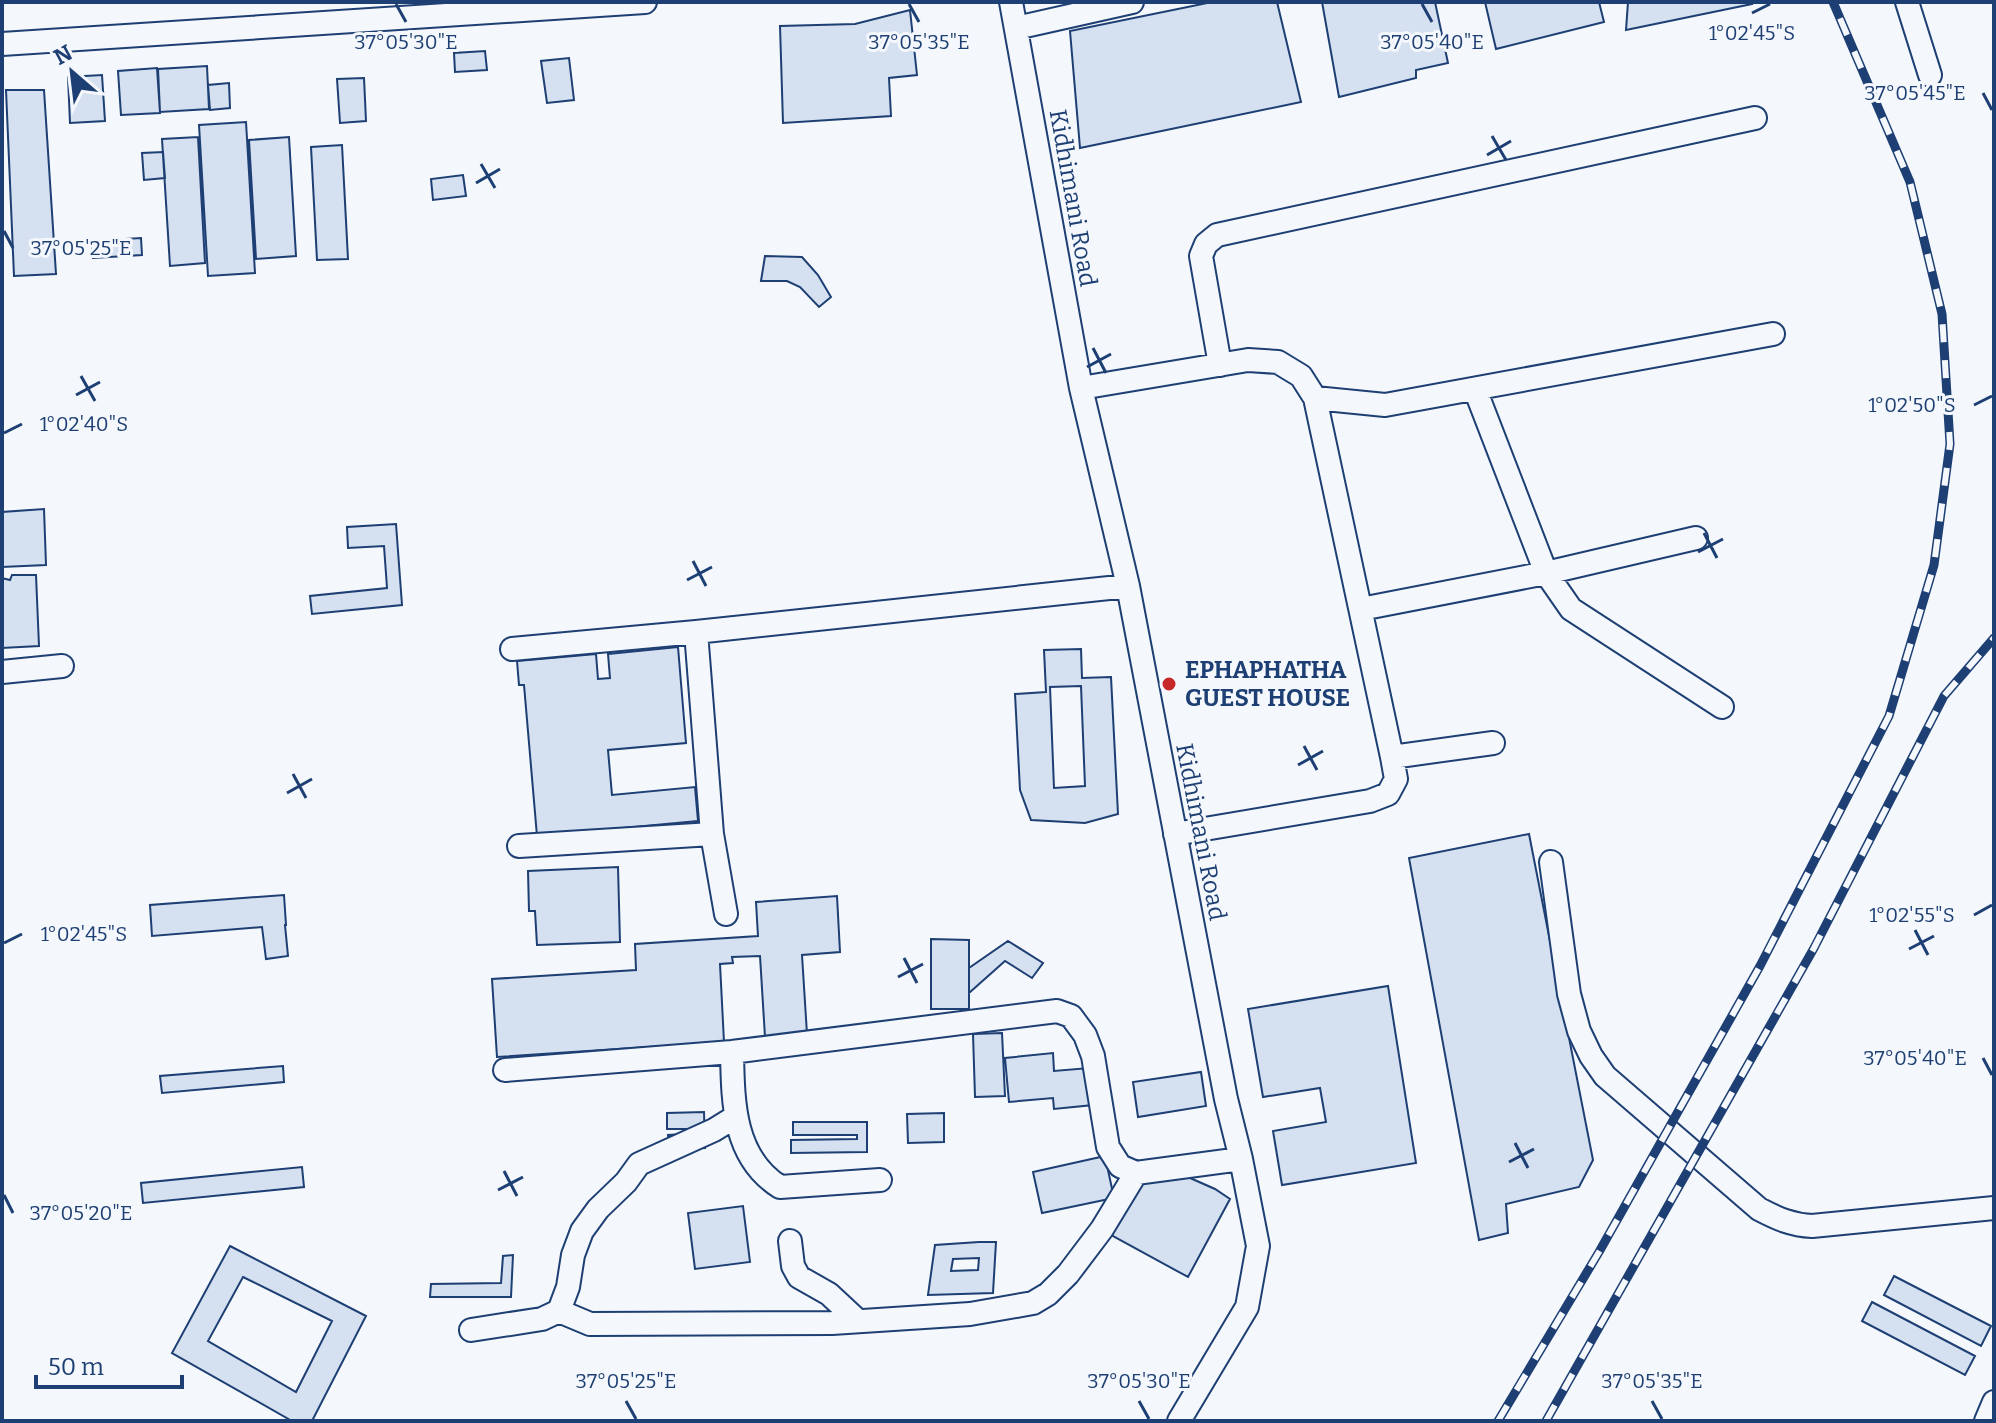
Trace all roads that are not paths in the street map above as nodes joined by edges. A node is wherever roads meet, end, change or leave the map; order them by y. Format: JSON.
{"nodes":[{"id":1,"x":645,"y":2,"type":"edge"},
{"id":2,"x":1011,"y":2,"type":"edge"},
{"id":3,"x":1132,"y":2,"type":"edge"},
{"id":4,"x":1907,"y":2,"type":"edge"},
{"id":5,"x":1016,"y":28,"type":"junction"},
{"id":6,"x":2,"y":44,"type":"edge"},
{"id":7,"x":1930,"y":75,"type":"dead end"},
{"id":8,"x":1755,"y":118,"type":"dead end"},
{"id":9,"x":1773,"y":334,"type":"dead end"},
{"id":10,"x":1220,"y":365,"type":"junction"},
{"id":11,"x":1081,"y":388,"type":"junction"},
{"id":12,"x":1475,"y":389,"type":"junction"},
{"id":13,"x":1315,"y":398,"type":"junction"},
{"id":14,"x":1696,"y":538,"type":"dead end"},
{"id":15,"x":1546,"y":573,"type":"junction"},
{"id":16,"x":1128,"y":586,"type":"junction"},
{"id":17,"x":1361,"y":609,"type":"junction"},
{"id":18,"x":696,"y":632,"type":"junction"},
{"id":19,"x":512,"y":649,"type":"dead end"},
{"id":20,"x":62,"y":666,"type":"dead end"},
{"id":21,"x":2,"y":672,"type":"edge"},
{"id":22,"x":1722,"y":707,"type":"dead end"},
{"id":23,"x":1493,"y":743,"type":"dead end"},
{"id":24,"x":1392,"y":757,"type":"junction"},
{"id":25,"x":712,"y":834,"type":"junction"},
{"id":26,"x":1175,"y":834,"type":"junction"},
{"id":27,"x":519,"y":846,"type":"dead end"},
{"id":28,"x":1551,"y":862,"type":"dead end"},
{"id":29,"x":726,"y":914,"type":"dead end"},
{"id":30,"x":732,"y":1052,"type":"junction"},
{"id":31,"x":505,"y":1070,"type":"dead end"},
{"id":32,"x":735,"y":1117,"type":"junction"},
{"id":33,"x":1241,"y":1159,"type":"junction"},
{"id":34,"x":1136,"y":1173,"type":"junction"},
{"id":35,"x":880,"y":1180,"type":"dead end"},
{"id":36,"x":1994,"y":1208,"type":"edge"},
{"id":37,"x":790,"y":1241,"type":"dead end"},
{"id":38,"x":559,"y":1311,"type":"junction"},
{"id":39,"x":858,"y":1321,"type":"junction"},
{"id":40,"x":471,"y":1330,"type":"dead end"},
{"id":41,"x":1994,"y":1402,"type":"edge"},
{"id":42,"x":1179,"y":1421,"type":"edge"},
{"id":43,"x":1986,"y":1421,"type":"edge"}],
"edges":[{"from":1,"to":6,"type":"street"},
{"from":2,"to":5,"type":"street","name":"Kidhimani Road"},
{"from":3,"to":5,"type":"street"},
{"from":4,"to":7,"type":"street"},
{"from":5,"to":11,"type":"street","name":"Kidhimani Road"},
{"from":8,"to":10,"type":"street"},
{"from":9,"to":12,"type":"street"},
{"from":10,"to":11,"type":"street"},
{"from":10,"to":13,"type":"street"},
{"from":11,"to":16,"type":"street","name":"Kidhimani Road"},
{"from":12,"to":13,"type":"street"},
{"from":12,"to":15,"type":"street"},
{"from":13,"to":17,"type":"street"},
{"from":14,"to":15,"type":"street"},
{"from":15,"to":17,"type":"street"},
{"from":15,"to":22,"type":"street"},
{"from":16,"to":18,"type":"street"},
{"from":16,"to":26,"type":"street","name":"Kidhimani Road"},
{"from":17,"to":24,"type":"street"},
{"from":18,"to":19,"type":"street"},
{"from":18,"to":25,"type":"street"},
{"from":20,"to":21,"type":"street"},
{"from":23,"to":24,"type":"street"},
{"from":24,"to":26,"type":"street"},
{"from":25,"to":27,"type":"street"},
{"from":25,"to":29,"type":"street"},
{"from":26,"to":33,"type":"street","name":"Kidhimani Road"},
{"from":28,"to":36,"type":"street"},
{"from":30,"to":31,"type":"street"},
{"from":30,"to":32,"type":"street"},
{"from":30,"to":34,"type":"street"},
{"from":32,"to":35,"type":"street"},
{"from":32,"to":38,"type":"street"},
{"from":33,"to":34,"type":"street"},
{"from":33,"to":42,"type":"street","name":"Kidhimani Road"},
{"from":34,"to":39,"type":"street"},
{"from":37,"to":39,"type":"street"},
{"from":38,"to":39,"type":"street"},
{"from":38,"to":40,"type":"street"},
{"from":41,"to":43,"type":"street"}]}
